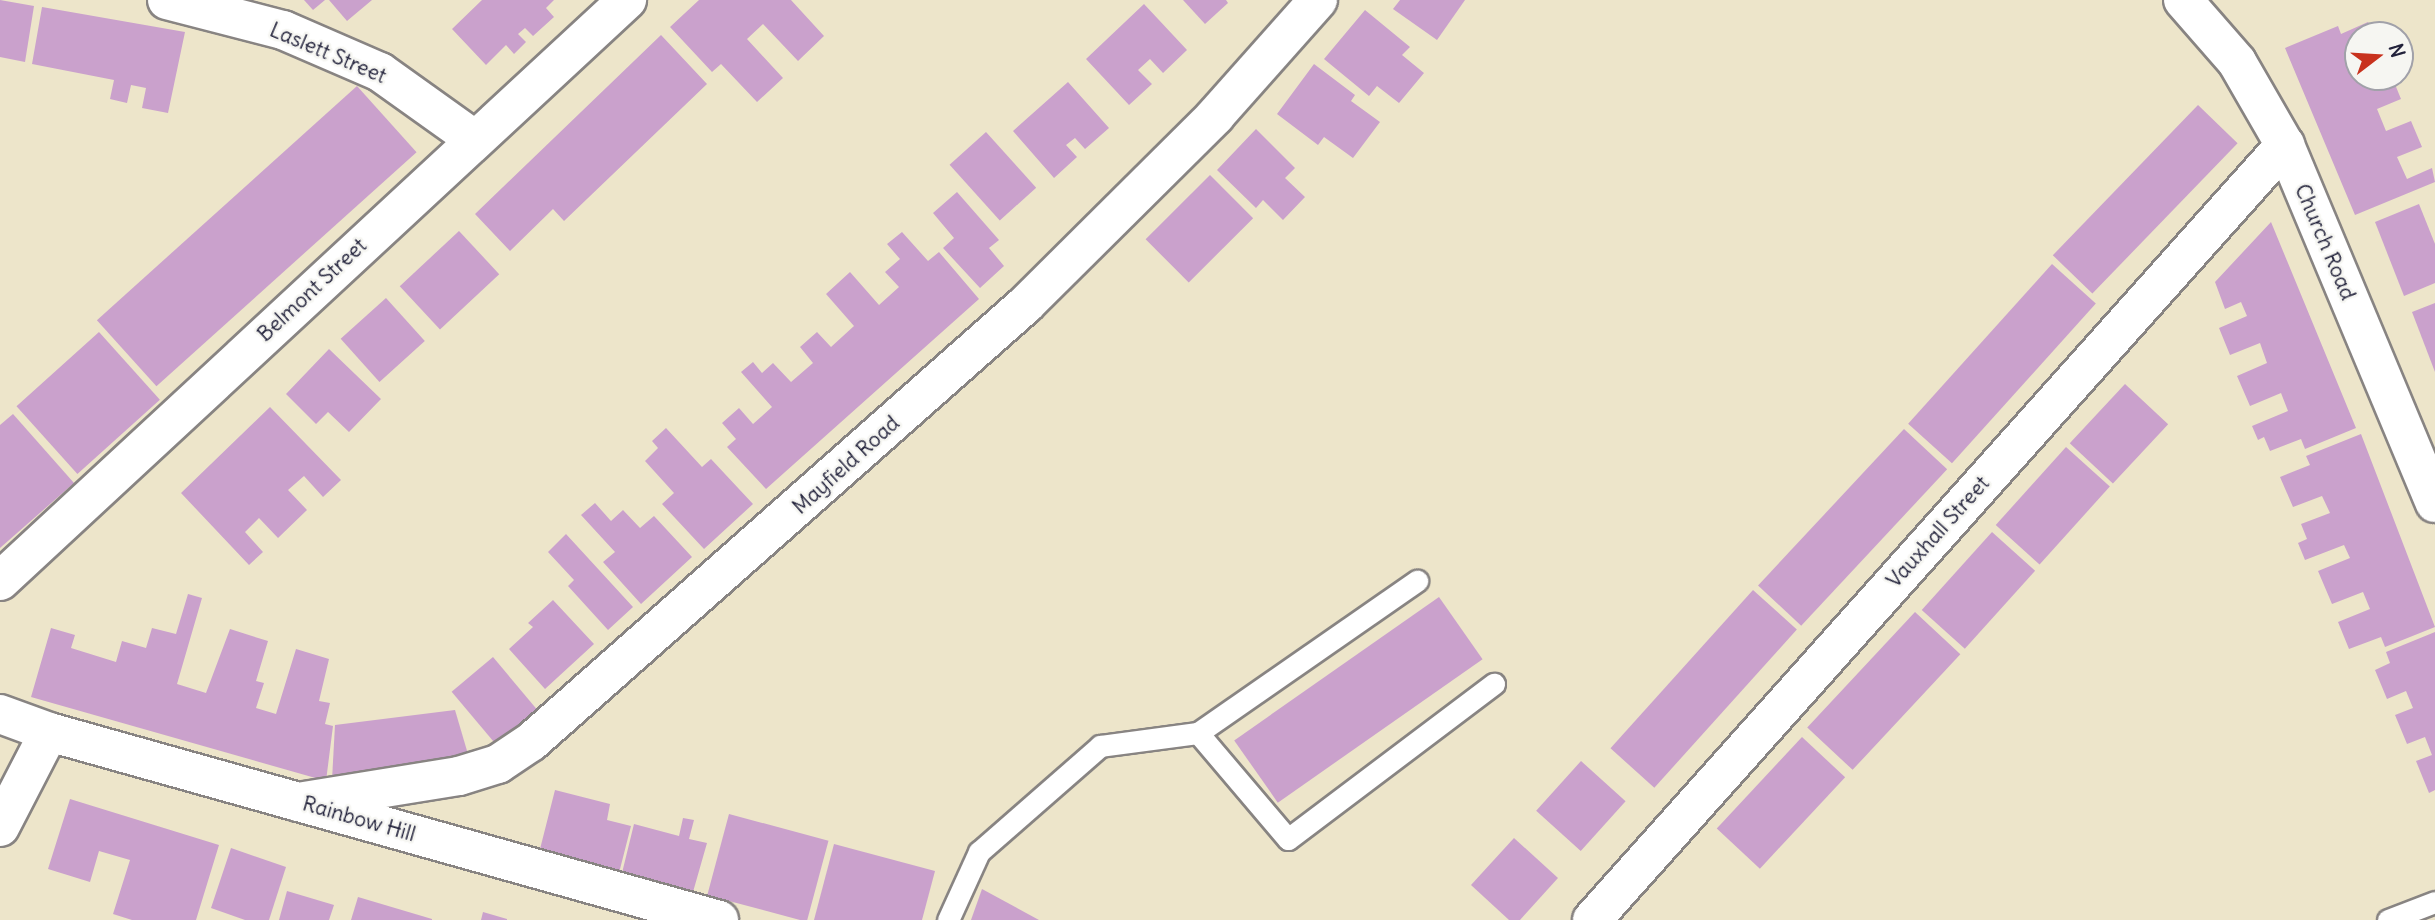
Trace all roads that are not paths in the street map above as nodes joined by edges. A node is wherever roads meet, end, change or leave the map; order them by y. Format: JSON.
{"nodes":[{"id":1,"x":167,"y":0,"type":"edge"},
{"id":2,"x":627,"y":0,"type":"edge"},
{"id":3,"x":1318,"y":0,"type":"edge"},
{"id":4,"x":2183,"y":0,"type":"edge"},
{"id":5,"x":474,"y":139,"type":"junction"},
{"id":6,"x":2285,"y":145,"type":"junction"},
{"id":7,"x":2435,"y":503,"type":"edge"},
{"id":8,"x":0,"y":581,"type":"edge"},
{"id":9,"x":1417,"y":581,"type":"dead end"},
{"id":10,"x":1494,"y":684,"type":"dead end"},
{"id":11,"x":0,"y":713,"type":"edge"},
{"id":12,"x":49,"y":732,"type":"junction"},
{"id":13,"x":1198,"y":733,"type":"junction"},
{"id":14,"x":299,"y":802,"type":"junction"},
{"id":15,"x":0,"y":827,"type":"edge"},
{"id":16,"x":2435,"y":902,"type":"edge"},
{"id":17,"x":719,"y":920,"type":"edge"},
{"id":18,"x":948,"y":920,"type":"edge"},
{"id":19,"x":1592,"y":920,"type":"edge"},
{"id":20,"x":2388,"y":920,"type":"edge"}],
"edges":[{"from":1,"to":5,"type":"street","name":"Laslett Street"},
{"from":2,"to":5,"type":"street","name":"Belmont Street"},
{"from":3,"to":14,"type":"street","name":"Mayfield Road"},
{"from":4,"to":6,"type":"street","name":"Church Road"},
{"from":5,"to":8,"type":"street","name":"Belmont Street"},
{"from":6,"to":7,"type":"street","name":"Church Road"},
{"from":6,"to":19,"type":"street","name":"Vauxhall Street"},
{"from":9,"to":13,"type":"lane"},
{"from":10,"to":13,"type":"lane"},
{"from":11,"to":12,"type":"street","name":"Rainbow Hill"},
{"from":12,"to":14,"type":"street","name":"Rainbow Hill"},
{"from":12,"to":15,"type":"street"},
{"from":13,"to":18,"type":"lane"},
{"from":14,"to":17,"type":"street","name":"Rainbow Hill"},
{"from":16,"to":20,"type":"lane"}]}
